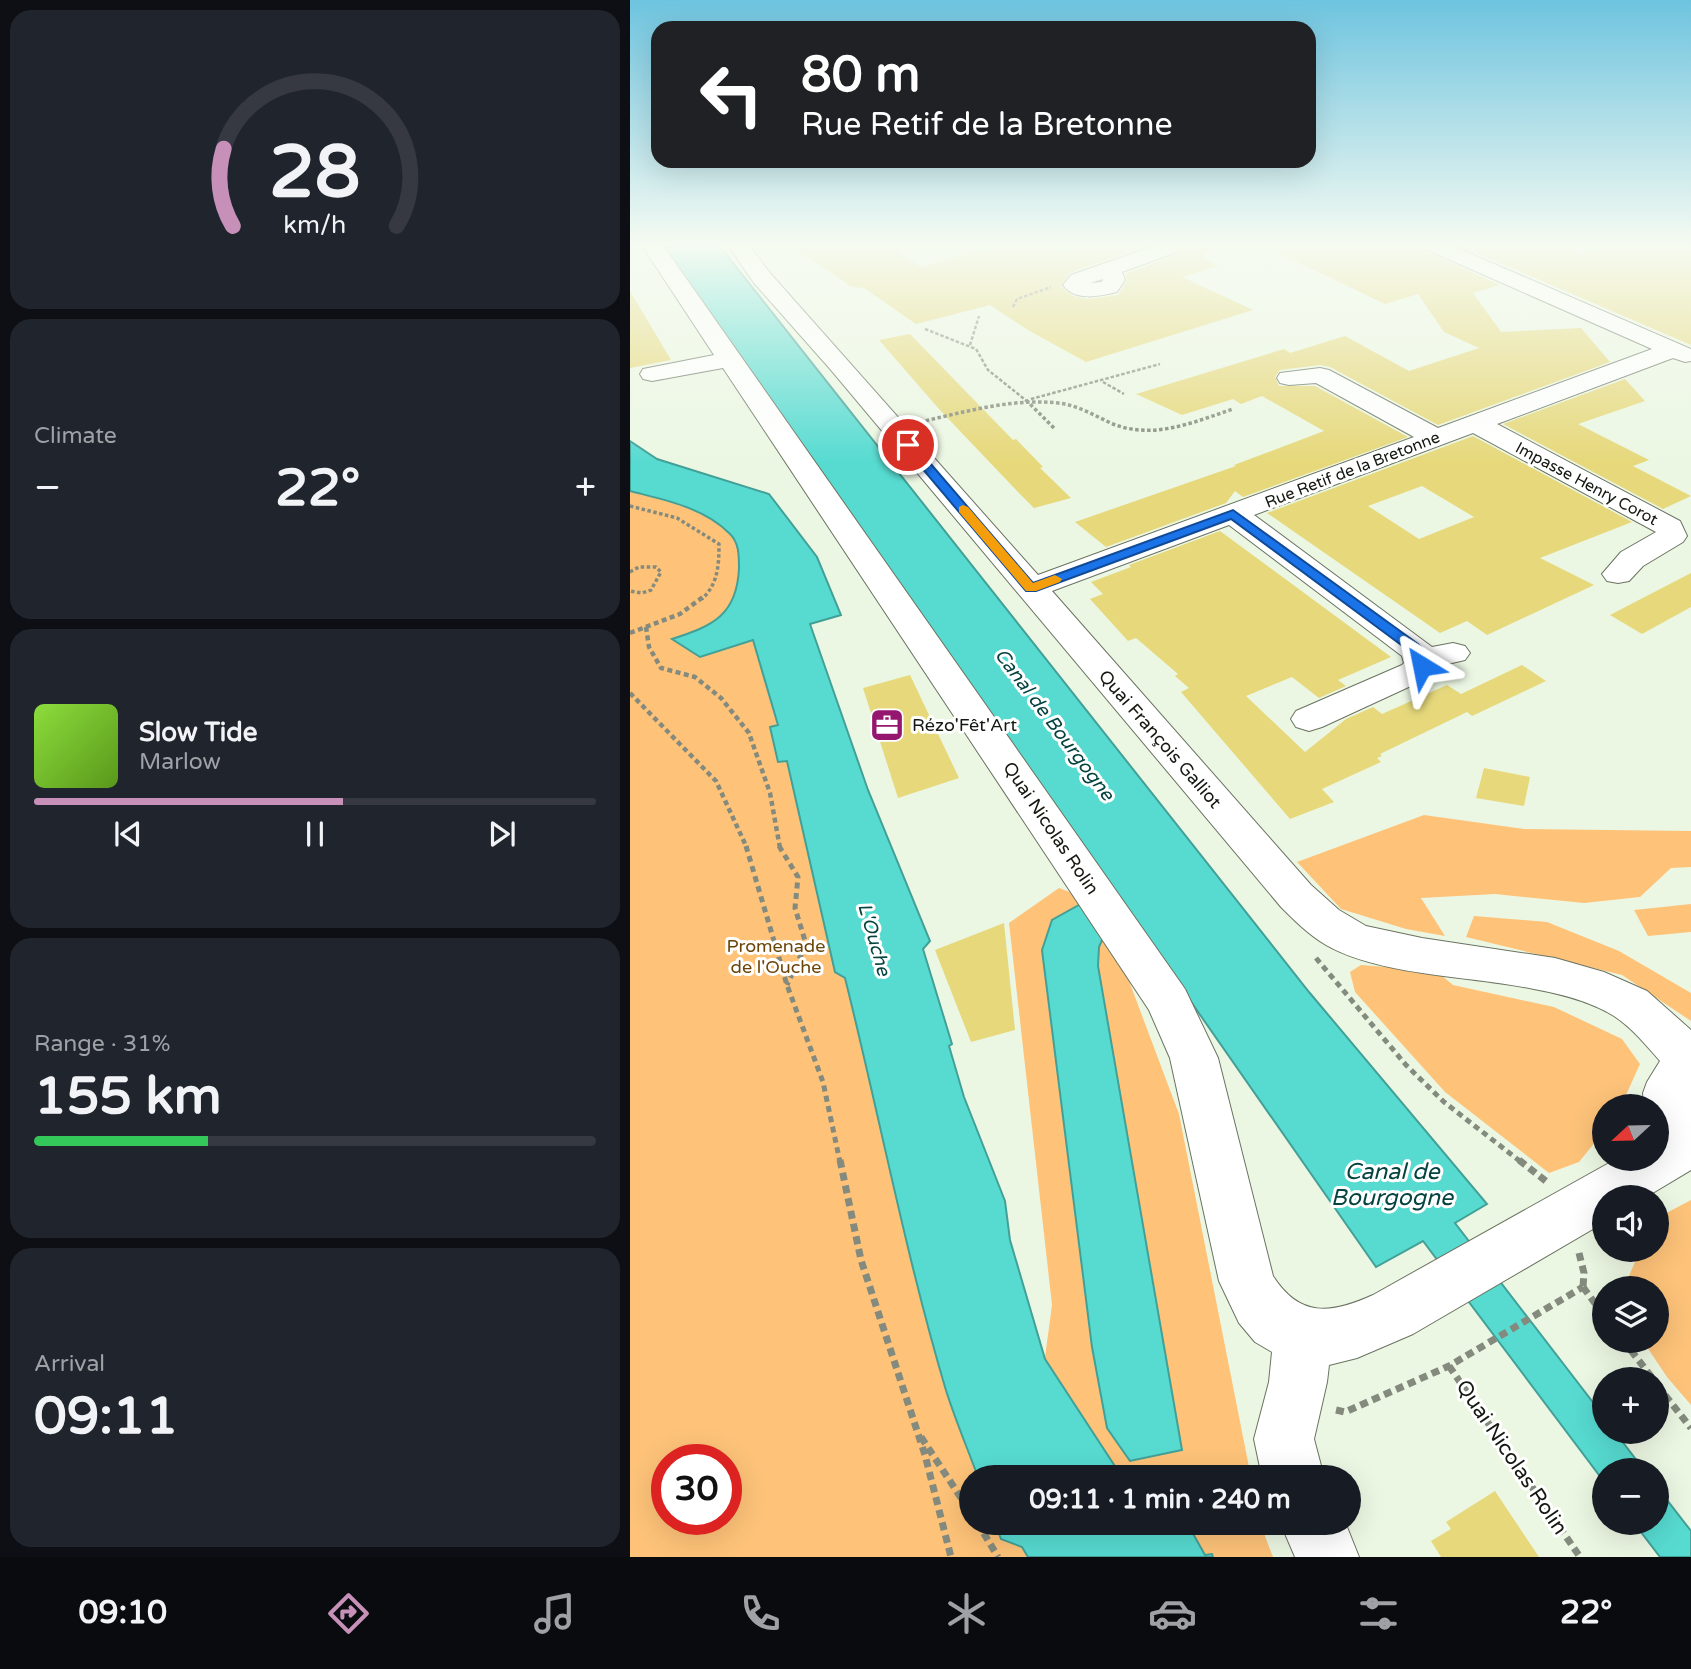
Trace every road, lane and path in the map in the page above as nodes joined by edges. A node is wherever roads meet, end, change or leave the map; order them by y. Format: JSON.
{"nodes":[{"id":1,"x":979,"y":316,"type":"dead end"},
{"id":2,"x":701,"y":317,"type":"edge"},
{"id":3,"x":796,"y":317,"type":"edge"},
{"id":4,"x":1596,"y":317,"type":"edge"},
{"id":5,"x":925,"y":329,"type":"dead end"},
{"id":6,"x":970,"y":345,"type":"junction"},
{"id":7,"x":1682,"y":354,"type":"edge"},
{"id":8,"x":730,"y":359,"type":"junction"},
{"id":9,"x":1160,"y":364,"type":"dead end"},
{"id":10,"x":652,"y":374,"type":"dead end"},
{"id":11,"x":1289,"y":378,"type":"dead end"},
{"id":12,"x":1102,"y":382,"type":"junction"},
{"id":13,"x":1124,"y":394,"type":"dead end"},
{"id":14,"x":1027,"y":401,"type":"junction"},
{"id":15,"x":1233,"y":409,"type":"dead end"},
{"id":16,"x":1476,"y":424,"type":"junction"},
{"id":17,"x":894,"y":428,"type":"junction"},
{"id":18,"x":1055,"y":429,"type":"dead end"},
{"id":19,"x":1436,"y":438,"type":"junction"},
{"id":20,"x":630,"y":506,"type":"edge"},
{"id":21,"x":1233,"y":514,"type":"junction"},
{"id":22,"x":630,"y":572,"type":"edge"},
{"id":23,"x":1618,"y":574,"type":"dead end"},
{"id":24,"x":1031,"y":588,"type":"junction"},
{"id":25,"x":630,"y":592,"type":"edge"},
{"id":26,"x":646,"y":627,"type":"junction"},
{"id":27,"x":630,"y":633,"type":"edge"},
{"id":28,"x":630,"y":693,"type":"edge"},
{"id":29,"x":1309,"y":719,"type":"dead end"},
{"id":30,"x":787,"y":985,"type":"junction"},
{"id":31,"x":1691,"y":1064,"type":"edge"},
{"id":32,"x":1690,"y":1146,"type":"edge"},
{"id":33,"x":1592,"y":1298,"type":"edge"},
{"id":34,"x":1302,"y":1334,"type":"junction"},
{"id":35,"x":1633,"y":1353,"type":"edge"},
{"id":36,"x":1449,"y":1366,"type":"junction"},
{"id":37,"x":1644,"y":1367,"type":"edge"},
{"id":38,"x":1669,"y":1400,"type":"edge"},
{"id":39,"x":1324,"y":1407,"type":"dead end"},
{"id":40,"x":1691,"y":1428,"type":"edge"},
{"id":41,"x":917,"y":1431,"type":"junction"},
{"id":42,"x":1290,"y":1465,"type":"edge"},
{"id":43,"x":959,"y":1495,"type":"edge"},
{"id":44,"x":985,"y":1535,"type":"edge"},
{"id":45,"x":1318,"y":1535,"type":"edge"},
{"id":46,"x":951,"y":1557,"type":"edge"},
{"id":47,"x":998,"y":1557,"type":"edge"},
{"id":48,"x":1327,"y":1557,"type":"edge"},
{"id":49,"x":1580,"y":1557,"type":"edge"}],
"edges":[{"from":1,"to":6,"type":"path"},
{"from":2,"to":8,"type":"street","name":"Quai Nicolas Rolin"},
{"from":3,"to":17,"type":"street","name":"Quai François Galliot"},
{"from":4,"to":7,"type":"street"},
{"from":5,"to":6,"type":"path"},
{"from":6,"to":14,"type":"path"},
{"from":7,"to":16,"type":"street","name":"Rue Retif de la Bretonne"},
{"from":8,"to":10,"type":"street"},
{"from":8,"to":34,"type":"street","name":"Quai Nicolas Rolin"},
{"from":9,"to":12,"type":"path"},
{"from":11,"to":19,"type":"street"},
{"from":12,"to":13,"type":"path"},
{"from":12,"to":14,"type":"path"},
{"from":14,"to":15,"type":"path"},
{"from":14,"to":17,"type":"path"},
{"from":14,"to":18,"type":"path"},
{"from":16,"to":19,"type":"street","name":"Rue Retif de la Bretonne"},
{"from":16,"to":23,"type":"street","name":"Impasse Henry Corot"},
{"from":17,"to":24,"type":"street","name":"Quai François Galliot"},
{"from":19,"to":21,"type":"street","name":"Rue Retif de la Bretonne"},
{"from":20,"to":26,"type":"path"},
{"from":21,"to":24,"type":"street","name":"Rue Retif de la Bretonne"},
{"from":21,"to":29,"type":"street"},
{"from":22,"to":25,"type":"path"},
{"from":24,"to":31,"type":"street","name":"Quai François Galliot"},
{"from":26,"to":27,"type":"path"},
{"from":26,"to":30,"type":"path"},
{"from":28,"to":30,"type":"path"},
{"from":30,"to":41,"type":"path"},
{"from":31,"to":32,"type":"street"},
{"from":32,"to":34,"type":"street","name":"Quai Nicolas Rolin"},
{"from":33,"to":36,"type":"path"},
{"from":34,"to":42,"type":"street"},
{"from":35,"to":37,"type":"path"},
{"from":36,"to":39,"type":"path","name":"Quai Nicolas Rolin"},
{"from":36,"to":49,"type":"path","name":"Quai Nicolas Rolin"},
{"from":38,"to":40,"type":"path"},
{"from":41,"to":43,"type":"path"},
{"from":41,"to":46,"type":"path"},
{"from":44,"to":47,"type":"path"},
{"from":45,"to":48,"type":"street"}]}
